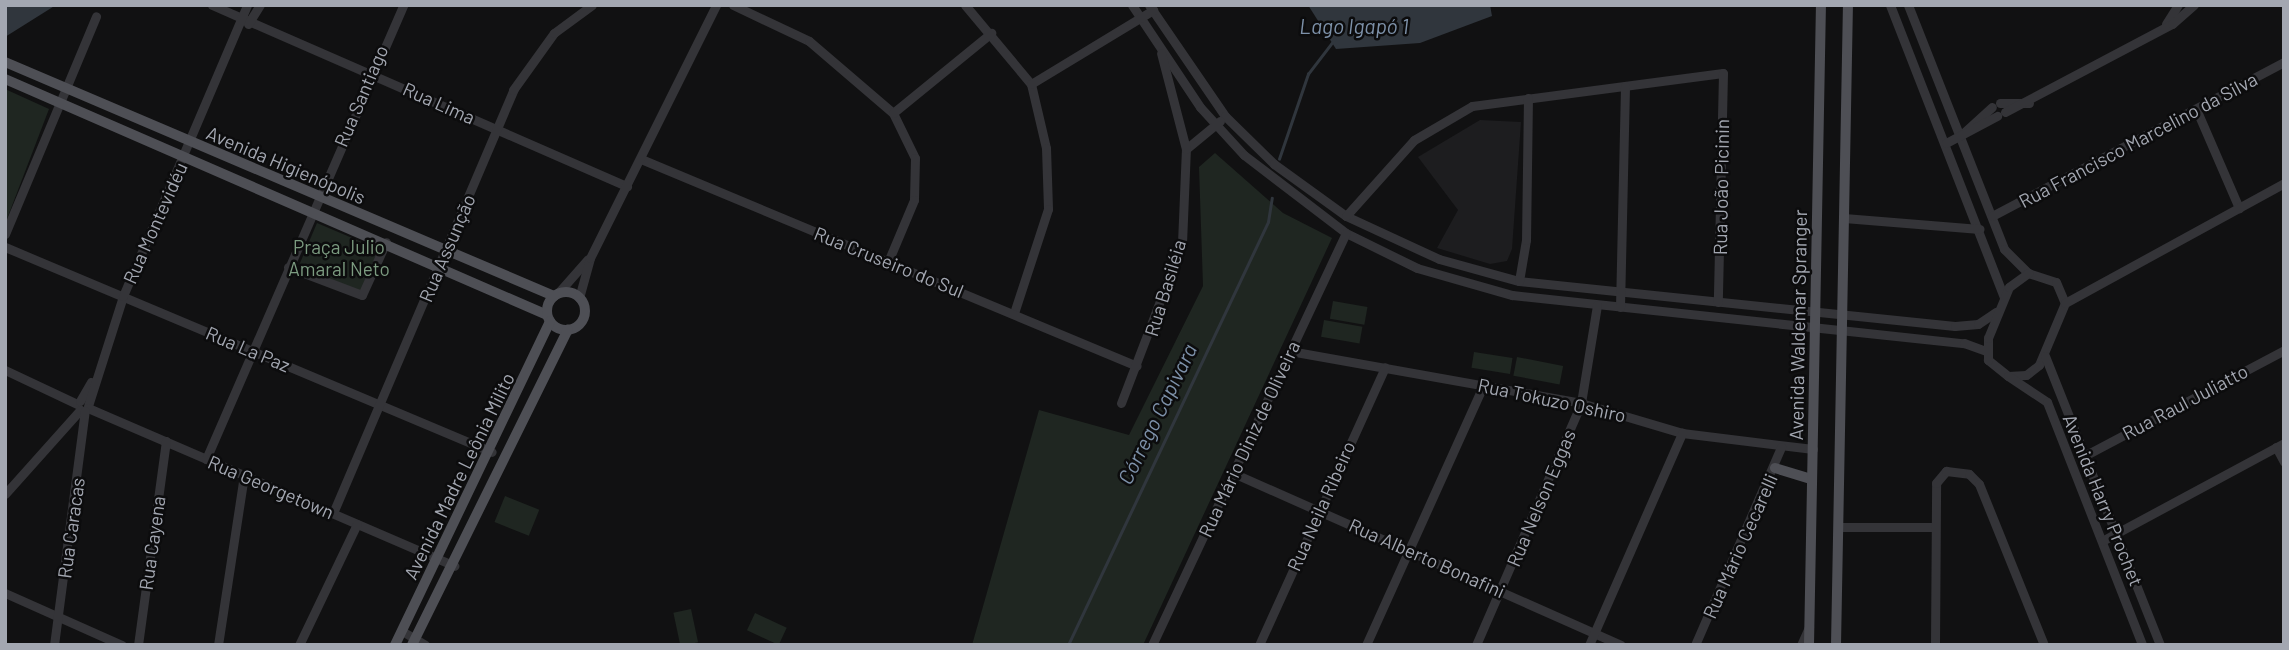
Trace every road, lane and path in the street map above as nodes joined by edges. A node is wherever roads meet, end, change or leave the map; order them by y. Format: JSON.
{"nodes":[{"id":1,"x":212,"y":5,"type":"edge"},
{"id":2,"x":247,"y":5,"type":"edge"},
{"id":3,"x":260,"y":5,"type":"edge"},
{"id":4,"x":403,"y":5,"type":"edge"},
{"id":5,"x":592,"y":5,"type":"edge"},
{"id":6,"x":716,"y":5,"type":"edge"},
{"id":7,"x":733,"y":5,"type":"edge"},
{"id":8,"x":965,"y":5,"type":"edge"},
{"id":9,"x":1132,"y":5,"type":"edge"},
{"id":10,"x":1821,"y":5,"type":"edge"},
{"id":11,"x":1848,"y":5,"type":"edge"},
{"id":12,"x":1890,"y":5,"type":"edge"},
{"id":13,"x":1908,"y":5,"type":"edge"},
{"id":14,"x":2177,"y":6,"type":"edge"},
{"id":15,"x":2193,"y":6,"type":"edge"},
{"id":16,"x":1151,"y":8,"type":"edge"},
{"id":17,"x":96,"y":16,"type":"dead end"},
{"id":18,"x":2186,"y":16,"type":"junction"},
{"id":19,"x":1142,"y":18,"type":"junction"},
{"id":20,"x":246,"y":20,"type":"junction"},
{"id":21,"x":2163,"y":27,"type":"junction"},
{"id":22,"x":991,"y":33,"type":"junction"},
{"id":23,"x":1159,"y":45,"type":"junction"},
{"id":24,"x":5,"y":62,"type":"edge"},
{"id":25,"x":2284,"y":62,"type":"edge"},
{"id":26,"x":370,"y":73,"type":"junction"},
{"id":27,"x":5,"y":79,"type":"edge"},
{"id":28,"x":1031,"y":84,"type":"junction"},
{"id":29,"x":1625,"y":86,"type":"junction"},
{"id":30,"x":66,"y":89,"type":"junction"},
{"id":31,"x":1528,"y":98,"type":"junction"},
{"id":32,"x":59,"y":105,"type":"junction"},
{"id":33,"x":2197,"y":111,"type":"junction"},
{"id":34,"x":893,"y":113,"type":"junction"},
{"id":35,"x":1225,"y":116,"type":"junction"},
{"id":36,"x":1215,"y":125,"type":"junction"},
{"id":37,"x":496,"y":129,"type":"junction"},
{"id":38,"x":1960,"y":136,"type":"junction"},
{"id":39,"x":1946,"y":143,"type":"junction"},
{"id":40,"x":192,"y":144,"type":"junction"},
{"id":41,"x":1186,"y":149,"type":"junction"},
{"id":42,"x":185,"y":156,"type":"junction"},
{"id":43,"x":640,"y":159,"type":"junction"},
{"id":44,"x":2284,"y":183,"type":"edge"},
{"id":45,"x":626,"y":186,"type":"junction"},
{"id":46,"x":317,"y":197,"type":"junction"},
{"id":47,"x":2239,"y":208,"type":"junction"},
{"id":48,"x":312,"y":210,"type":"junction"},
{"id":49,"x":1346,"y":216,"type":"junction"},
{"id":50,"x":1992,"y":216,"type":"junction"},
{"id":51,"x":1844,"y":218,"type":"junction"},
{"id":52,"x":1980,"y":229,"type":"junction"},
{"id":53,"x":1346,"y":233,"type":"junction"},
{"id":54,"x":5,"y":234,"type":"edge"},
{"id":55,"x":386,"y":242,"type":"junction"},
{"id":56,"x":5,"y":247,"type":"edge"},
{"id":57,"x":446,"y":252,"type":"junction"},
{"id":58,"x":590,"y":258,"type":"junction"},
{"id":59,"x":888,"y":262,"type":"junction"},
{"id":60,"x":440,"y":266,"type":"junction"},
{"id":61,"x":288,"y":267,"type":"junction"},
{"id":62,"x":2028,"y":273,"type":"junction"},
{"id":63,"x":1519,"y":281,"type":"junction"},
{"id":64,"x":1621,"y":292,"type":"junction"},
{"id":65,"x":556,"y":295,"type":"junction"},
{"id":66,"x":123,"y":296,"type":"junction"},
{"id":67,"x":2004,"y":297,"type":"junction"},
{"id":68,"x":579,"y":298,"type":"junction"},
{"id":69,"x":1718,"y":302,"type":"junction"},
{"id":70,"x":2065,"y":303,"type":"junction"},
{"id":71,"x":1597,"y":305,"type":"junction"},
{"id":72,"x":1620,"y":307,"type":"junction"},
{"id":73,"x":1815,"y":312,"type":"junction"},
{"id":74,"x":1996,"y":312,"type":"junction"},
{"id":75,"x":1013,"y":313,"type":"junction"},
{"id":76,"x":1842,"y":314,"type":"junction"},
{"id":77,"x":549,"y":318,"type":"junction"},
{"id":78,"x":1815,"y":327,"type":"junction"},
{"id":79,"x":568,"y":329,"type":"junction"},
{"id":80,"x":1842,"y":330,"type":"junction"},
{"id":81,"x":2284,"y":349,"type":"edge"},
{"id":82,"x":252,"y":351,"type":"junction"},
{"id":83,"x":1290,"y":351,"type":"junction"},
{"id":84,"x":1986,"y":351,"type":"junction"},
{"id":85,"x":2045,"y":356,"type":"junction"},
{"id":86,"x":1137,"y":366,"type":"junction"},
{"id":87,"x":1385,"y":367,"type":"junction"},
{"id":88,"x":5,"y":370,"type":"edge"},
{"id":89,"x":2008,"y":376,"type":"junction"},
{"id":90,"x":1483,"y":384,"type":"junction"},
{"id":91,"x":1121,"y":402,"type":"dead end"},
{"id":92,"x":1581,"y":402,"type":"junction"},
{"id":93,"x":379,"y":405,"type":"junction"},
{"id":94,"x":83,"y":407,"type":"junction"},
{"id":95,"x":1682,"y":433,"type":"junction"},
{"id":96,"x":166,"y":441,"type":"junction"},
{"id":97,"x":2280,"y":445,"type":"edge"},
{"id":98,"x":1781,"y":447,"type":"junction"},
{"id":99,"x":1813,"y":449,"type":"junction"},
{"id":100,"x":492,"y":452,"type":"junction"},
{"id":101,"x":2086,"y":455,"type":"junction"},
{"id":102,"x":206,"y":459,"type":"junction"},
{"id":103,"x":2284,"y":462,"type":"edge"},
{"id":104,"x":1775,"y":468,"type":"junction"},
{"id":105,"x":1233,"y":473,"type":"junction"},
{"id":106,"x":244,"y":475,"type":"junction"},
{"id":107,"x":1811,"y":479,"type":"junction"},
{"id":108,"x":7,"y":491,"type":"edge"},
{"id":109,"x":1318,"y":510,"type":"junction"},
{"id":110,"x":333,"y":513,"type":"junction"},
{"id":111,"x":357,"y":524,"type":"junction"},
{"id":112,"x":1839,"y":527,"type":"junction"},
{"id":113,"x":1935,"y":527,"type":"junction"},
{"id":114,"x":2118,"y":532,"type":"junction"},
{"id":115,"x":2102,"y":541,"type":"junction"},
{"id":116,"x":1408,"y":551,"type":"junction"},
{"id":117,"x":440,"y":558,"type":"junction"},
{"id":118,"x":454,"y":566,"type":"junction"},
{"id":119,"x":1501,"y":590,"type":"junction"},
{"id":120,"x":5,"y":593,"type":"edge"},
{"id":121,"x":57,"y":616,"type":"junction"},
{"id":122,"x":1809,"y":626,"type":"junction"},
{"id":123,"x":402,"y":631,"type":"junction"},
{"id":124,"x":1594,"y":634,"type":"junction"},
{"id":125,"x":417,"y":643,"type":"edge"},
{"id":126,"x":54,"y":645,"type":"edge"},
{"id":127,"x":122,"y":645,"type":"edge"},
{"id":128,"x":138,"y":645,"type":"edge"},
{"id":129,"x":218,"y":645,"type":"edge"},
{"id":130,"x":299,"y":645,"type":"edge"},
{"id":131,"x":395,"y":645,"type":"edge"},
{"id":132,"x":1152,"y":645,"type":"edge"},
{"id":133,"x":1259,"y":645,"type":"edge"},
{"id":134,"x":1366,"y":645,"type":"edge"},
{"id":135,"x":1476,"y":645,"type":"edge"},
{"id":136,"x":1589,"y":645,"type":"edge"},
{"id":137,"x":1621,"y":645,"type":"edge"},
{"id":138,"x":1695,"y":645,"type":"edge"},
{"id":139,"x":1801,"y":645,"type":"edge"},
{"id":140,"x":1809,"y":645,"type":"edge"},
{"id":141,"x":1836,"y":645,"type":"edge"},
{"id":142,"x":1934,"y":645,"type":"edge"},
{"id":143,"x":2044,"y":645,"type":"edge"},
{"id":144,"x":2142,"y":645,"type":"edge"},
{"id":145,"x":2160,"y":645,"type":"edge"}],
"edges":[{"from":1,"to":20,"type":"street","name":"Rua Lima"},
{"from":2,"to":20,"type":"street"},
{"from":3,"to":20,"type":"street"},
{"from":4,"to":26,"type":"street","name":"Rua Santiago"},
{"from":5,"to":37,"type":"street","name":"Rua Assunção"},
{"from":6,"to":43,"type":"street"},
{"from":7,"to":34,"type":"street"},
{"from":8,"to":22,"type":"street"},
{"from":9,"to":19,"type":"street"},
{"from":10,"to":73,"type":"main road","name":"Avenida Waldemar Spranger"},
{"from":11,"to":51,"type":"main road"},
{"from":12,"to":39,"type":"street"},
{"from":13,"to":38,"type":"street"},
{"from":14,"to":18,"type":"street"},
{"from":14,"to":21,"type":"street"},
{"from":15,"to":18,"type":"street"},
{"from":16,"to":19,"type":"street"},
{"from":16,"to":35,"type":"street"},
{"from":17,"to":30,"type":"street"},
{"from":18,"to":21,"type":"street"},
{"from":19,"to":23,"type":"street"},
{"from":19,"to":28,"type":"street"},
{"from":20,"to":26,"type":"street","name":"Rua Lima"},
{"from":20,"to":40,"type":"street","name":"Rua Montevidéu"},
{"from":21,"to":38,"type":"street"},
{"from":22,"to":28,"type":"street"},
{"from":22,"to":34,"type":"street"},
{"from":23,"to":36,"type":"street"},
{"from":23,"to":41,"type":"street","name":"Rua Basiléia"},
{"from":24,"to":30,"type":"main road","name":"Avenida Higienópolis"},
{"from":25,"to":33,"type":"street","name":"Rua Francisco Marcelino da Silva"},
{"from":26,"to":37,"type":"street","name":"Rua Lima"},
{"from":26,"to":46,"type":"street","name":"Rua Santiago"},
{"from":27,"to":32,"type":"main road","name":"Avenida Higienópolis"},
{"from":28,"to":75,"type":"street"},
{"from":29,"to":31,"type":"street"},
{"from":29,"to":64,"type":"street"},
{"from":29,"to":69,"type":"street","name":"Rua João Picinin"},
{"from":30,"to":32,"type":"street"},
{"from":30,"to":40,"type":"main road","name":"Avenida Higienópolis"},
{"from":31,"to":49,"type":"street"},
{"from":31,"to":63,"type":"street"},
{"from":32,"to":42,"type":"main road","name":"Avenida Higienópolis"},
{"from":32,"to":54,"type":"street"},
{"from":33,"to":47,"type":"street"},
{"from":33,"to":50,"type":"street","name":"Rua Francisco Marcelino da Silva"},
{"from":34,"to":59,"type":"street"},
{"from":35,"to":36,"type":"street"},
{"from":35,"to":49,"type":"street"},
{"from":36,"to":41,"type":"street"},
{"from":36,"to":53,"type":"street"},
{"from":37,"to":45,"type":"street","name":"Rua Lima"},
{"from":37,"to":57,"type":"street","name":"Rua Assunção"},
{"from":38,"to":39,"type":"street"},
{"from":38,"to":50,"type":"street"},
{"from":39,"to":52,"type":"street"},
{"from":40,"to":42,"type":"street","name":"Rua Montevidéu"},
{"from":40,"to":46,"type":"main road","name":"Avenida Higienópolis"},
{"from":41,"to":86,"type":"street","name":"Rua Basiléia"},
{"from":42,"to":48,"type":"main road","name":"Avenida Higienópolis"},
{"from":42,"to":66,"type":"street","name":"Rua Montevidéu"},
{"from":43,"to":45,"type":"street"},
{"from":43,"to":59,"type":"street","name":"Rua Cruseiro do Sul"},
{"from":44,"to":47,"type":"street"},
{"from":45,"to":58,"type":"street"},
{"from":46,"to":48,"type":"street","name":"Rua Santiago"},
{"from":46,"to":57,"type":"main road","name":"Avenida Higienópolis"},
{"from":47,"to":70,"type":"street"},
{"from":48,"to":55,"type":"main road","name":"Avenida Higienópolis"},
{"from":48,"to":61,"type":"street","name":"Rua Santiago"},
{"from":49,"to":63,"type":"street"},
{"from":50,"to":62,"type":"street"},
{"from":51,"to":52,"type":"street"},
{"from":51,"to":76,"type":"main road"},
{"from":52,"to":67,"type":"street"},
{"from":53,"to":71,"type":"street"},
{"from":53,"to":83,"type":"street","name":"Rua Mário Diniz de Oliveira"},
{"from":55,"to":60,"type":"main road","name":"Avenida Higienópolis"},
{"from":55,"to":61,"type":"street"},
{"from":56,"to":66,"type":"street","name":"Rua La Paz"},
{"from":57,"to":60,"type":"street","name":"Rua Assunção"},
{"from":57,"to":65,"type":"main road","name":"Avenida Higienópolis"},
{"from":58,"to":65,"type":"street"},
{"from":58,"to":68,"type":"street"},
{"from":59,"to":75,"type":"street","name":"Rua Cruseiro do Sul"},
{"from":60,"to":77,"type":"main road","name":"Avenida Higienópolis"},
{"from":60,"to":93,"type":"street","name":"Rua Assunção"},
{"from":61,"to":82,"type":"street","name":"Rua Santiago"},
{"from":62,"to":67,"type":"street"},
{"from":62,"to":70,"type":"street"},
{"from":63,"to":64,"type":"street"},
{"from":64,"to":69,"type":"street"},
{"from":64,"to":72,"type":"street"},
{"from":65,"to":68,"type":"main road","name":"Avenida Higienópolis"},
{"from":65,"to":77,"type":"main road","name":"Avenida Madre Leônia Milito"},
{"from":66,"to":82,"type":"street","name":"Rua La Paz"},
{"from":66,"to":94,"type":"street","name":"Rua Montevidéu"},
{"from":67,"to":74,"type":"street"},
{"from":68,"to":79,"type":"main road","name":"Avenida Madre Leônia Milito"},
{"from":69,"to":73,"type":"street"},
{"from":70,"to":85,"type":"street"},
{"from":71,"to":72,"type":"street"},
{"from":71,"to":92,"type":"street","name":"Rua Nelson Eggas"},
{"from":72,"to":78,"type":"street"},
{"from":73,"to":76,"type":"street"},
{"from":73,"to":78,"type":"main road","name":"Avenida Waldemar Spranger"},
{"from":74,"to":76,"type":"street"},
{"from":74,"to":84,"type":"street"},
{"from":75,"to":86,"type":"street","name":"Rua Cruseiro do Sul"},
{"from":76,"to":80,"type":"main road"},
{"from":77,"to":79,"type":"main road","name":"Avenida Higienópolis"},
{"from":77,"to":100,"type":"main road","name":"Avenida Madre Leônia Milito"},
{"from":78,"to":80,"type":"street"},
{"from":78,"to":99,"type":"main road","name":"Avenida Waldemar Spranger"},
{"from":79,"to":118,"type":"main road","name":"Avenida Madre Leônia Milito"},
{"from":80,"to":84,"type":"street"},
{"from":80,"to":112,"type":"main road"},
{"from":81,"to":101,"type":"street","name":"Rua Raul Juliatto"},
{"from":82,"to":93,"type":"street","name":"Rua La Paz"},
{"from":82,"to":102,"type":"street","name":"Rua Santiago"},
{"from":83,"to":87,"type":"street","name":"Rua Tokuzo Oshiro"},
{"from":83,"to":105,"type":"street","name":"Rua Mário Diniz de Oliveira"},
{"from":84,"to":89,"type":"street"},
{"from":85,"to":89,"type":"street"},
{"from":85,"to":101,"type":"street","name":"Avenida Harry Prochet"},
{"from":86,"to":91,"type":"street","name":"Rua Basiléia"},
{"from":87,"to":90,"type":"street","name":"Rua Tokuzo Oshiro"},
{"from":87,"to":109,"type":"street","name":"Rua Neila Ribeiro"},
{"from":88,"to":94,"type":"street","name":"Rua Georgetown"},
{"from":89,"to":115,"type":"street","name":"Avenida Harry Prochet"},
{"from":90,"to":92,"type":"street","name":"Rua Tokuzo Oshiro"},
{"from":90,"to":116,"type":"street"},
{"from":92,"to":95,"type":"street","name":"Rua Tokuzo Oshiro"},
{"from":92,"to":119,"type":"street","name":"Rua Nelson Eggas"},
{"from":93,"to":100,"type":"street","name":"Rua La Paz"},
{"from":93,"to":110,"type":"street","name":"Rua Assunção"},
{"from":94,"to":96,"type":"street","name":"Rua Georgetown"},
{"from":94,"to":108,"type":"street","name":"Rua Montevidéu"},
{"from":94,"to":121,"type":"street","name":"Rua Caracas"},
{"from":95,"to":98,"type":"street","name":"Rua Tokuzo Oshiro"},
{"from":95,"to":124,"type":"street"},
{"from":96,"to":102,"type":"street","name":"Rua Georgetown"},
{"from":96,"to":128,"type":"street","name":"Rua Cayena"},
{"from":97,"to":103,"type":"street"},
{"from":97,"to":114,"type":"street"},
{"from":98,"to":99,"type":"street","name":"Rua Tokuzo Oshiro"},
{"from":98,"to":104,"type":"street","name":"Rua Mário Cecarelli"},
{"from":99,"to":107,"type":"main road","name":"Avenida Waldemar Spranger"},
{"from":100,"to":117,"type":"main road","name":"Avenida Madre Leônia Milito"},
{"from":101,"to":114,"type":"street","name":"Avenida Harry Prochet"},
{"from":102,"to":106,"type":"street","name":"Rua Georgetown"},
{"from":104,"to":107,"type":"main road"},
{"from":104,"to":138,"type":"street","name":"Rua Mário Cecarelli"},
{"from":105,"to":109,"type":"street","name":"Rua Alberto Bonafini"},
{"from":105,"to":132,"type":"street","name":"Rua Mário Diniz de Oliveira"},
{"from":106,"to":110,"type":"street","name":"Rua Georgetown"},
{"from":106,"to":129,"type":"street"},
{"from":107,"to":122,"type":"main road","name":"Avenida Waldemar Spranger"},
{"from":109,"to":116,"type":"street","name":"Rua Alberto Bonafini"},
{"from":109,"to":133,"type":"street","name":"Rua Neila Ribeiro"},
{"from":110,"to":111,"type":"street","name":"Rua Georgetown"},
{"from":111,"to":117,"type":"street","name":"Rua Georgetown"},
{"from":111,"to":130,"type":"street"},
{"from":112,"to":113,"type":"street"},
{"from":112,"to":141,"type":"main road"},
{"from":113,"to":142,"type":"street"},
{"from":113,"to":143,"type":"street"},
{"from":114,"to":115,"type":"street"},
{"from":114,"to":145,"type":"street","name":"Avenida Harry Prochet"},
{"from":115,"to":144,"type":"street","name":"Avenida Harry Prochet"},
{"from":116,"to":119,"type":"street","name":"Rua Alberto Bonafini"},
{"from":116,"to":134,"type":"street"},
{"from":117,"to":118,"type":"street","name":"Rua Georgetown"},
{"from":117,"to":123,"type":"main road","name":"Avenida Madre Leônia Milito"},
{"from":118,"to":125,"type":"main road","name":"Avenida Madre Leônia Milito"},
{"from":119,"to":124,"type":"street","name":"Rua Alberto Bonafini"},
{"from":119,"to":135,"type":"street","name":"Rua Nelson Eggas"},
{"from":120,"to":121,"type":"street"},
{"from":121,"to":126,"type":"street","name":"Rua Caracas"},
{"from":121,"to":127,"type":"street"},
{"from":122,"to":139,"type":"street"},
{"from":122,"to":140,"type":"main road","name":"Avenida Waldemar Spranger"},
{"from":123,"to":125,"type":"street"},
{"from":123,"to":131,"type":"main road","name":"Avenida Madre Leônia Milito"},
{"from":124,"to":136,"type":"street"},
{"from":124,"to":137,"type":"street","name":"Rua Alberto Bonafini"}]}
